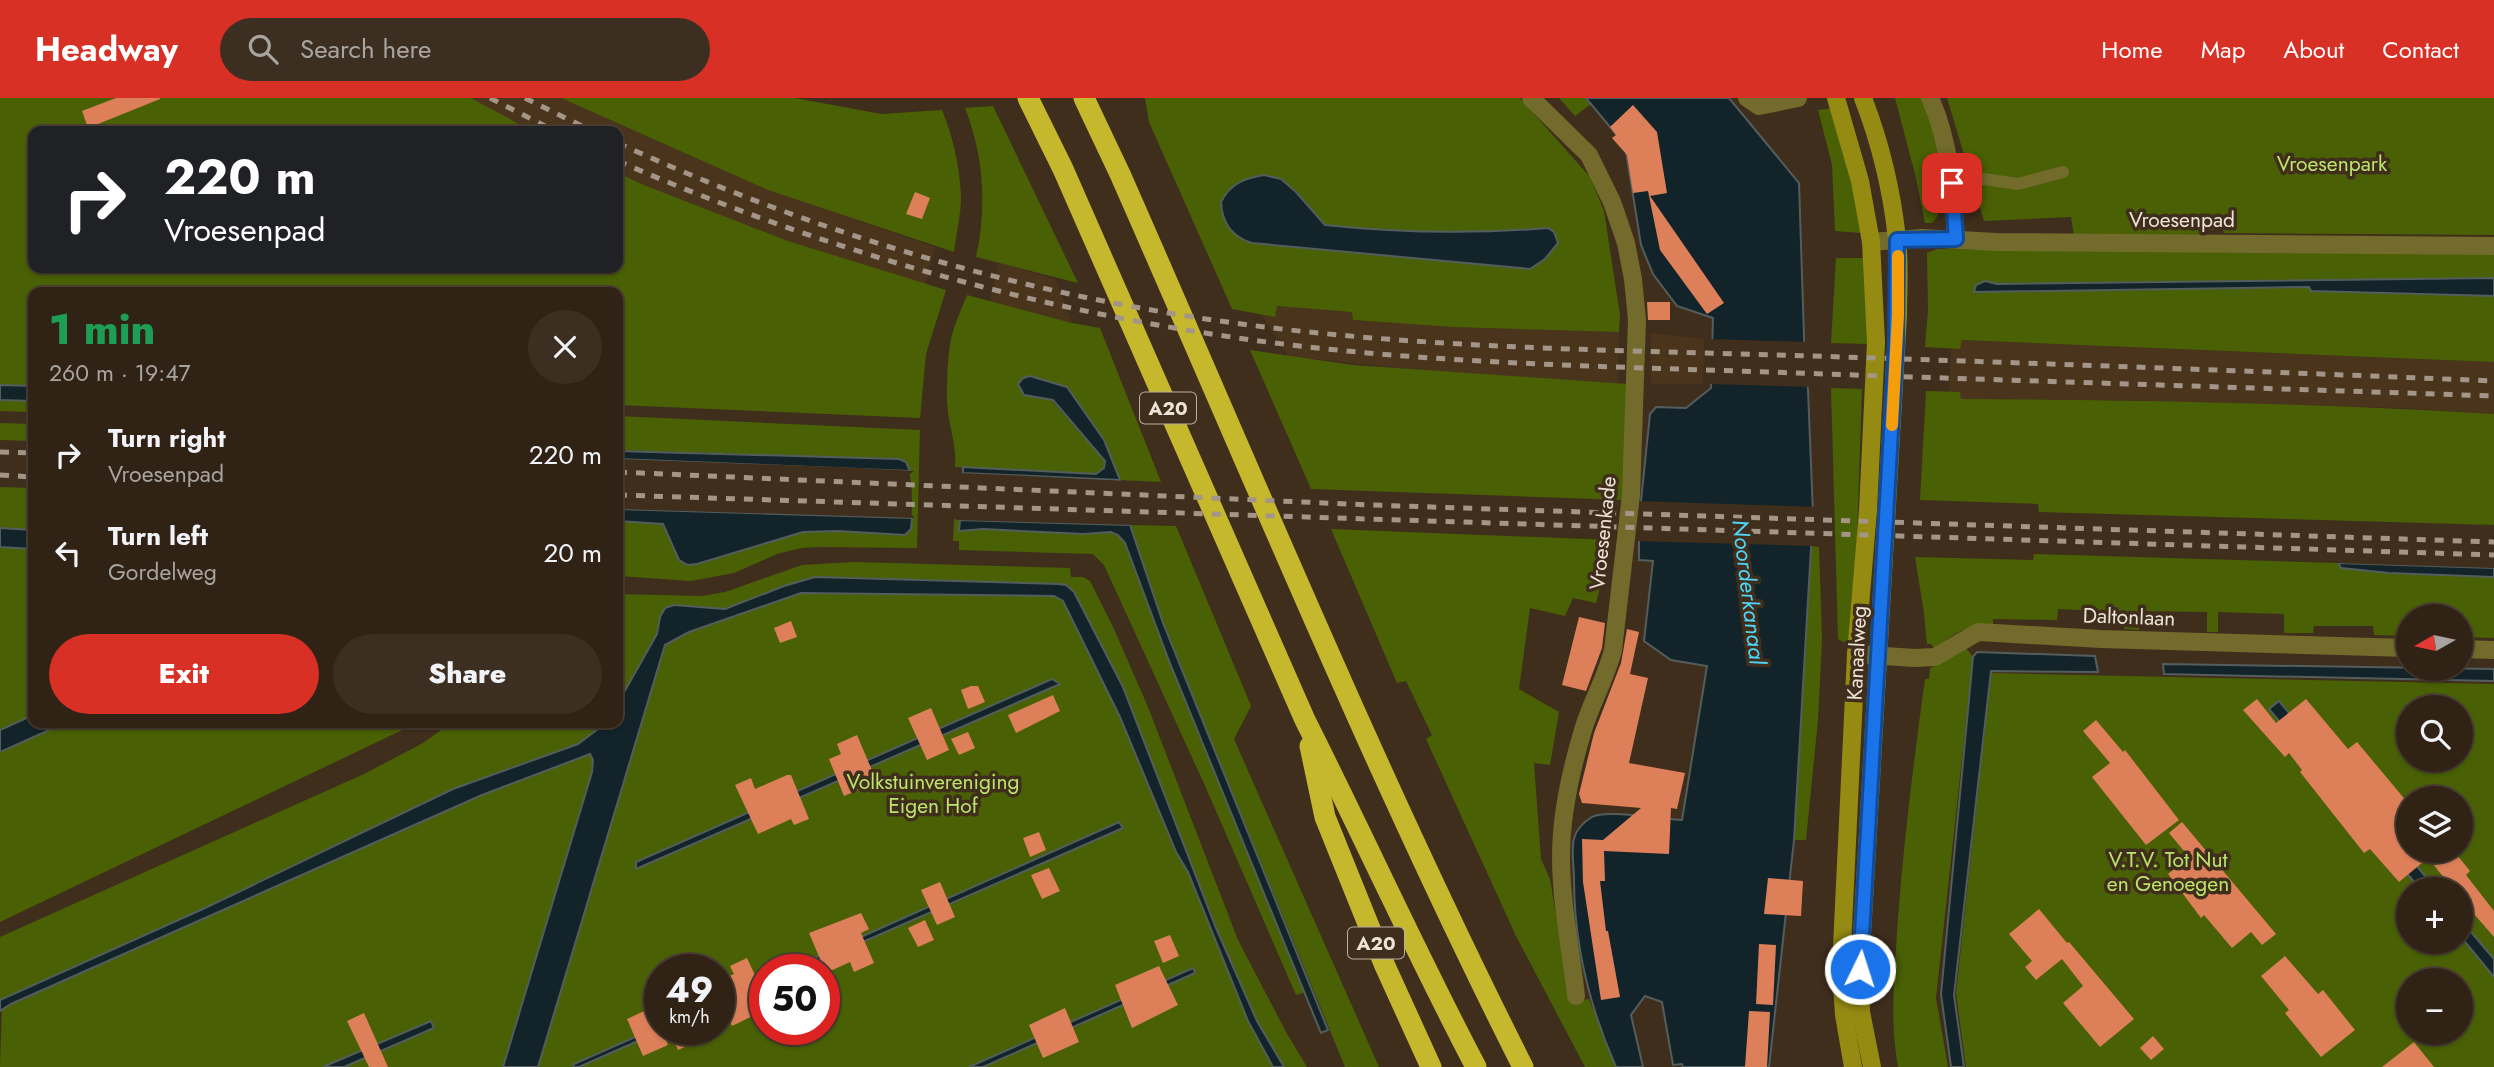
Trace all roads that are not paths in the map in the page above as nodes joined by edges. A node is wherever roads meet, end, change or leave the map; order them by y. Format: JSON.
{"nodes":[{"id":1,"x":1028,"y":98,"type":"edge"},
{"id":2,"x":1084,"y":98,"type":"edge"},
{"id":3,"x":1531,"y":98,"type":"edge"},
{"id":4,"x":1747,"y":98,"type":"edge"},
{"id":5,"x":1798,"y":98,"type":"edge"},
{"id":6,"x":1836,"y":98,"type":"edge"},
{"id":7,"x":1863,"y":98,"type":"edge"},
{"id":8,"x":1930,"y":98,"type":"edge"},
{"id":9,"x":2063,"y":172,"type":"dead end"},
{"id":10,"x":1952,"y":183,"type":"junction"},
{"id":11,"x":1956,"y":239,"type":"junction"},
{"id":12,"x":1897,"y":240,"type":"junction"},
{"id":13,"x":1871,"y":242,"type":"junction"},
{"id":14,"x":2494,"y":246,"type":"edge"},
{"id":15,"x":2396,"y":648,"type":"edge"},
{"id":16,"x":2473,"y":649,"type":"edge"},
{"id":17,"x":2494,"y":650,"type":"edge"},
{"id":18,"x":1856,"y":654,"type":"junction"},
{"id":19,"x":1880,"y":656,"type":"junction"},
{"id":20,"x":1305,"y":720,"type":"junction"},
{"id":21,"x":1576,"y":996,"type":"dead end"},
{"id":22,"x":1432,"y":1067,"type":"edge"},
{"id":23,"x":1476,"y":1067,"type":"edge"},
{"id":24,"x":1523,"y":1067,"type":"edge"},
{"id":25,"x":1853,"y":1067,"type":"edge"},
{"id":26,"x":1872,"y":1067,"type":"edge"}],
"edges":[{"from":1,"to":20,"type":"highway","number":"A20"},
{"from":2,"to":24,"type":"highway","number":"A20"},
{"from":3,"to":21,"type":"street","name":"Vroesenkade"},
{"from":4,"to":5,"type":"street"},
{"from":6,"to":13,"type":"main road","name":"Kanaalweg"},
{"from":7,"to":12,"type":"main road","name":"Kanaalweg"},
{"from":8,"to":10,"type":"street"},
{"from":9,"to":10,"type":"lane"},
{"from":10,"to":11,"type":"street"},
{"from":11,"to":12,"type":"street","name":"Vroesenpad"},
{"from":11,"to":14,"type":"street","name":"Vroesenpad"},
{"from":12,"to":13,"type":"street","name":"Vroesenpad"},
{"from":12,"to":19,"type":"main road","name":"Kanaalweg"},
{"from":13,"to":18,"type":"main road","name":"Kanaalweg"},
{"from":15,"to":19,"type":"street","name":"Daltonlaan"},
{"from":16,"to":17,"type":"street"},
{"from":18,"to":19,"type":"street","name":"Daltonlaan"},
{"from":18,"to":25,"type":"main road","name":"Kanaalweg"},
{"from":19,"to":26,"type":"main road","name":"Kanaalweg"},
{"from":20,"to":22,"type":"highway","number":"A20"},
{"from":20,"to":23,"type":"highway","number":"A20"}]}
